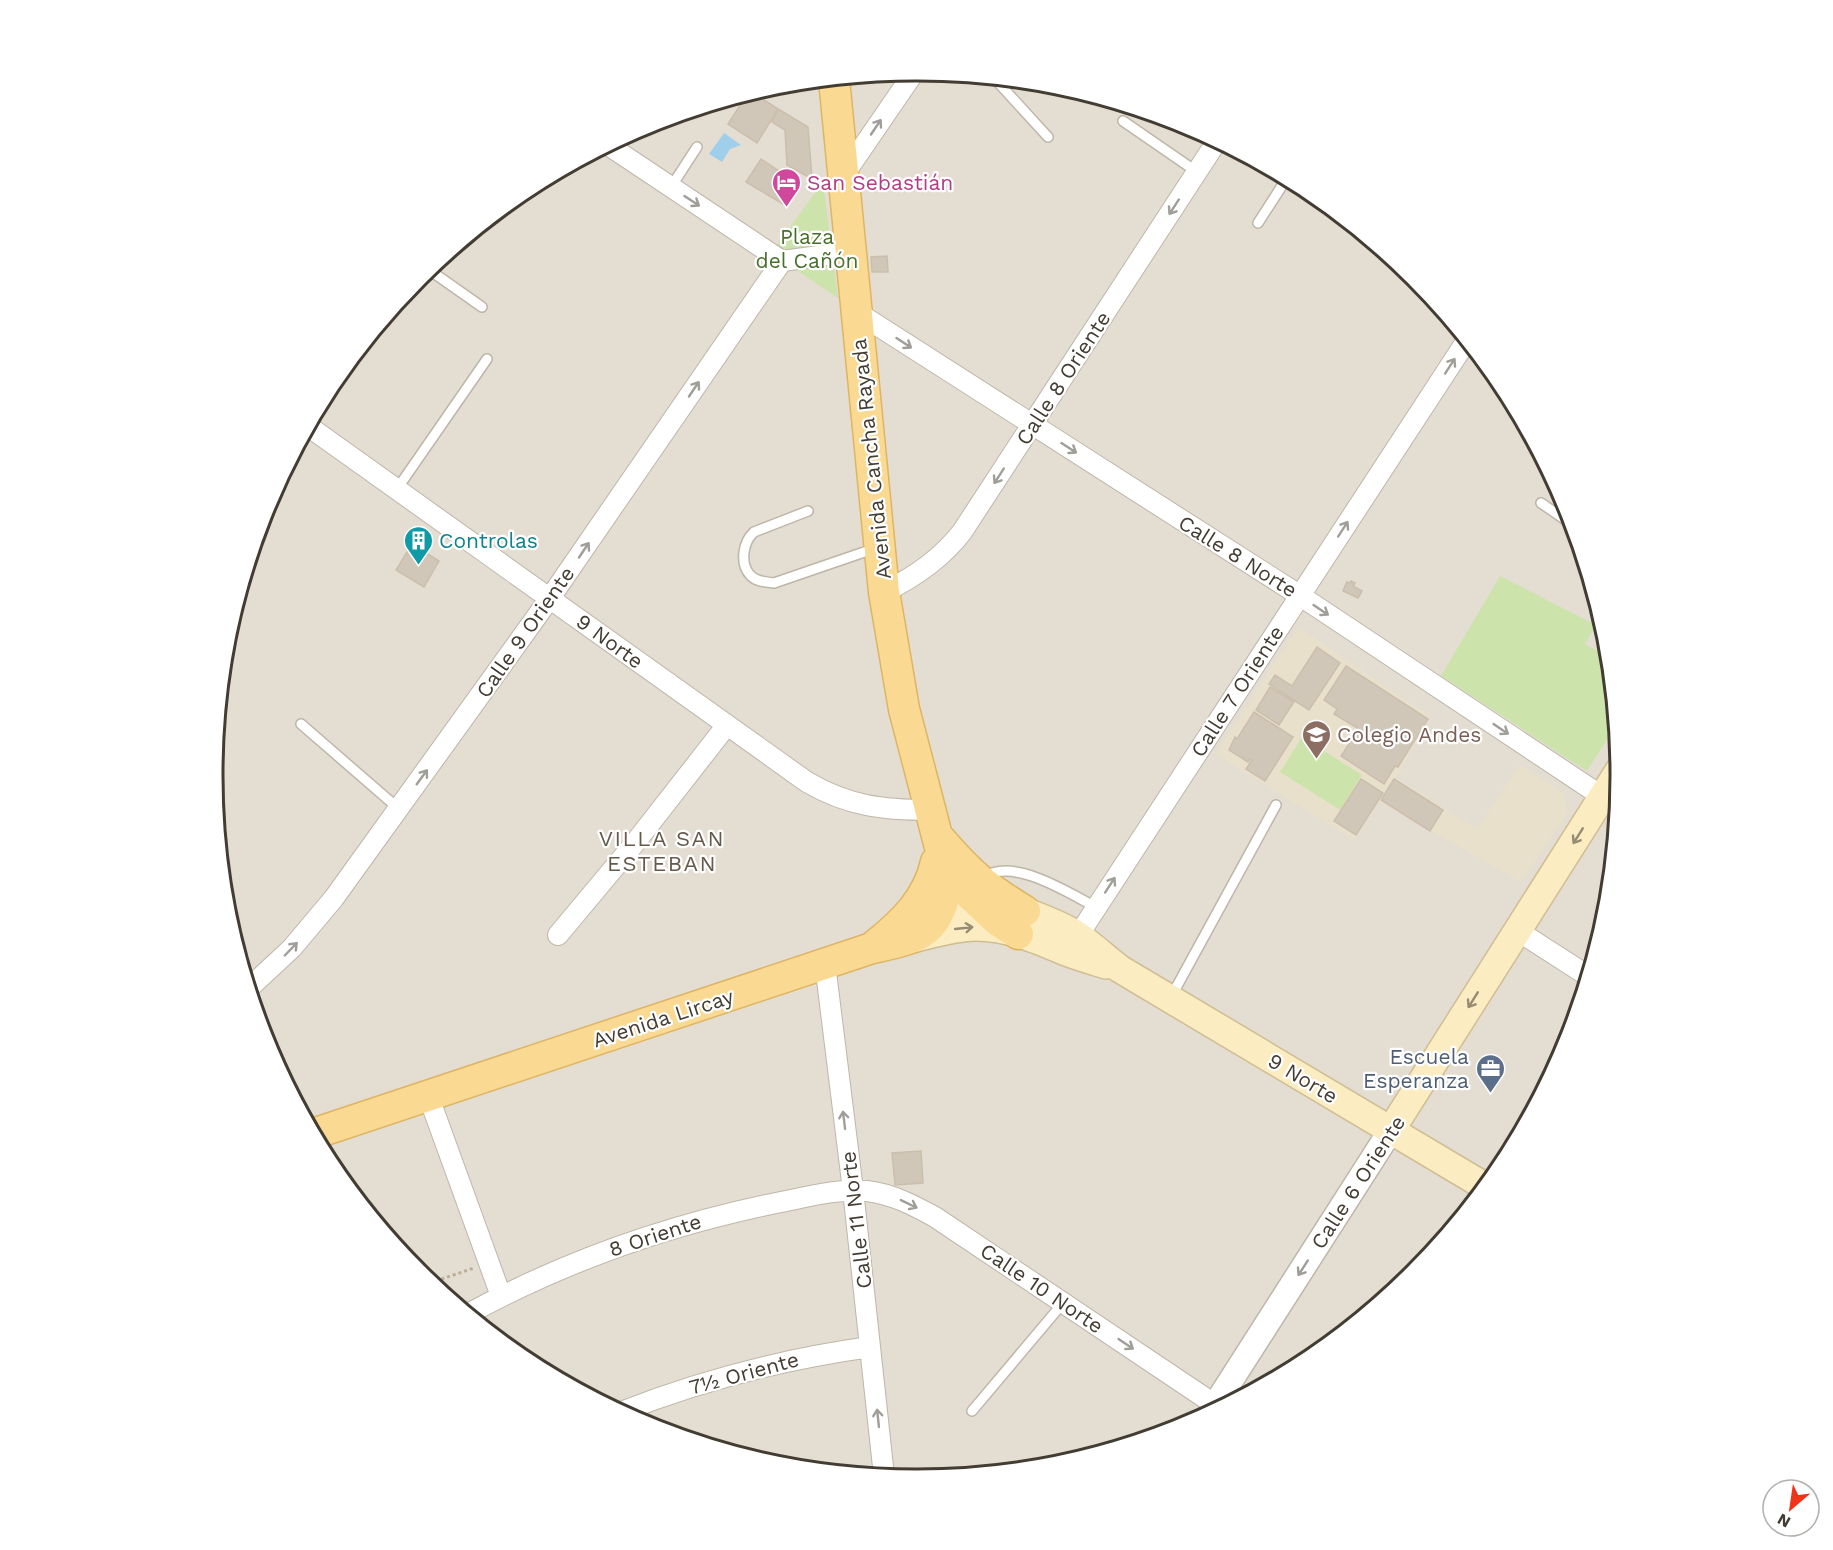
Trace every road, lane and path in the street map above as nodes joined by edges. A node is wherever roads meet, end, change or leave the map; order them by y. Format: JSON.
{"nodes":[{"id":1,"x":908,"y":81,"type":"edge"},
{"id":2,"x":834,"y":86,"type":"edge"},
{"id":3,"x":1002,"y":86,"type":"edge"},
{"id":4,"x":1124,"y":121,"type":"dead end"},
{"id":5,"x":1048,"y":137,"type":"dead end"},
{"id":6,"x":697,"y":147,"type":"dead end"},
{"id":7,"x":1212,"y":148,"type":"edge"},
{"id":8,"x":616,"y":150,"type":"edge"},
{"id":9,"x":1197,"y":172,"type":"junction"},
{"id":10,"x":843,"y":176,"type":"junction"},
{"id":11,"x":1282,"y":186,"type":"edge"},
{"id":12,"x":671,"y":187,"type":"junction"},
{"id":13,"x":1258,"y":224,"type":"dead end"},
{"id":14,"x":850,"y":252,"type":"junction"},
{"id":15,"x":782,"y":261,"type":"junction"},
{"id":16,"x":436,"y":275,"type":"edge"},
{"id":17,"x":482,"y":306,"type":"dead end"},
{"id":18,"x":855,"y":311,"type":"junction"},
{"id":19,"x":1462,"y":347,"type":"edge"},
{"id":20,"x":487,"y":359,"type":"dead end"},
{"id":21,"x":1032,"y":425,"type":"junction"},
{"id":22,"x":314,"y":430,"type":"edge"},
{"id":23,"x":397,"y":489,"type":"junction"},
{"id":24,"x":1540,"y":503,"type":"dead end"},
{"id":25,"x":808,"y":511,"type":"dead end"},
{"id":26,"x":1561,"y":517,"type":"edge"},
{"id":27,"x":879,"y":547,"type":"junction"},
{"id":28,"x":885,"y":592,"type":"junction"},
{"id":29,"x":1299,"y":595,"type":"junction"},
{"id":30,"x":550,"y":598,"type":"junction"},
{"id":31,"x":301,"y":724,"type":"dead end"},
{"id":32,"x":727,"y":725,"type":"junction"},
{"id":33,"x":1610,"y":802,"type":"edge"},
{"id":34,"x":1609,"y":803,"type":"edge"},
{"id":35,"x":1276,"y":806,"type":"dead end"},
{"id":36,"x":399,"y":809,"type":"junction"},
{"id":37,"x":933,"y":822,"type":"junction"},
{"id":38,"x":945,"y":864,"type":"junction"},
{"id":39,"x":978,"y":892,"type":"junction"},
{"id":40,"x":1096,"y":907,"type":"junction"},
{"id":41,"x":939,"y":914,"type":"junction"},
{"id":42,"x":1022,"y":923,"type":"junction"},
{"id":43,"x":1518,"y":931,"type":"junction"},
{"id":44,"x":904,"y":933,"type":"junction"},
{"id":45,"x":558,"y":934,"type":"dead end"},
{"id":46,"x":1073,"y":944,"type":"junction"},
{"id":47,"x":869,"y":949,"type":"joint"},
{"id":48,"x":825,"y":964,"type":"junction"},
{"id":49,"x":1582,"y":972,"type":"edge"},
{"id":50,"x":254,"y":983,"type":"edge"},
{"id":51,"x":1170,"y":999,"type":"junction"},
{"id":52,"x":428,"y":1095,"type":"junction"},
{"id":53,"x":321,"y":1131,"type":"edge"},
{"id":54,"x":1390,"y":1131,"type":"junction"},
{"id":55,"x":1478,"y":1182,"type":"edge"},
{"id":56,"x":853,"y":1190,"type":"junction"},
{"id":57,"x":489,"y":1263,"type":"junction"},
{"id":58,"x":440,"y":1279,"type":"edge"},
{"id":59,"x":501,"y":1296,"type":"junction"},
{"id":60,"x":1064,"y":1302,"type":"junction"},
{"id":61,"x":475,"y":1310,"type":"edge"},
{"id":62,"x":870,"y":1347,"type":"junction"},
{"id":63,"x":1222,"y":1398,"type":"edge"},
{"id":64,"x":1209,"y":1404,"type":"edge"},
{"id":65,"x":633,"y":1408,"type":"edge"},
{"id":66,"x":972,"y":1411,"type":"dead end"},
{"id":67,"x":883,"y":1468,"type":"edge"}],
"edges":[{"from":10,"to":1,"type":"street","one_way":true},
{"from":2,"to":10,"type":"main road","name":"Avenida Cancha Rayada"},
{"from":3,"to":5,"type":"lane"},
{"from":4,"to":9,"type":"lane"},
{"from":6,"to":12,"type":"lane"},
{"from":7,"to":9,"type":"street","name":"Calle 8 Oriente"},
{"from":8,"to":12,"type":"street"},
{"from":9,"to":21,"type":"street","name":"Calle 8 Oriente","one_way":true},
{"from":10,"to":14,"type":"main road","name":"Avenida Cancha Rayada"},
{"from":11,"to":13,"type":"lane"},
{"from":12,"to":15,"type":"street","one_way":true},
{"from":14,"to":15,"type":"street"},
{"from":14,"to":18,"type":"main road","name":"Avenida Cancha Rayada"},
{"from":30,"to":15,"type":"street","name":"Calle 9 Oriente","one_way":true},
{"from":16,"to":17,"type":"lane"},
{"from":18,"to":21,"type":"street","name":"Calle 8 Norte","one_way":true},
{"from":18,"to":27,"type":"main road","name":"Avenida Cancha Rayada"},
{"from":29,"to":19,"type":"street","name":"Calle 7 Oriente","one_way":true},
{"from":20,"to":23,"type":"lane"},
{"from":21,"to":28,"type":"street","name":"Calle 8 Oriente","one_way":true},
{"from":21,"to":29,"type":"street","name":"Calle 8 Norte","one_way":true},
{"from":22,"to":23,"type":"street","name":"9 Norte"},
{"from":23,"to":30,"type":"street","name":"9 Norte"},
{"from":24,"to":26,"type":"lane"},
{"from":25,"to":27,"type":"lane"},
{"from":27,"to":28,"type":"main road","name":"Avenida Cancha Rayada"},
{"from":28,"to":37,"type":"main road","name":"Avenida Cancha Rayada"},
{"from":29,"to":33,"type":"street","name":"Calle 8 Norte","one_way":true},
{"from":40,"to":29,"type":"street","name":"Calle 7 Oriente","one_way":true},
{"from":30,"to":32,"type":"street","name":"9 Norte"},
{"from":36,"to":30,"type":"street","name":"Calle 9 Oriente","one_way":true},
{"from":31,"to":36,"type":"lane"},
{"from":32,"to":37,"type":"street","name":"9 Norte"},
{"from":32,"to":45,"type":"street"},
{"from":34,"to":43,"type":"main road","name":"Calle 6 Oriente","one_way":true},
{"from":35,"to":51,"type":"lane"},
{"from":50,"to":36,"type":"street","name":"Calle 9 Oriente","one_way":true},
{"from":37,"to":38,"type":"main road","name":"Avenida Cancha Rayada"},
{"from":37,"to":39,"type":"main road"},
{"from":37,"to":44,"type":"main road","name":"Avenida Cancha Rayada"},
{"from":38,"to":39,"type":"main road"},
{"from":38,"to":41,"type":"main road","name":"Avenida Cancha Rayada"},
{"from":39,"to":40,"type":"lane"},
{"from":39,"to":41,"type":"main road"},
{"from":39,"to":42,"type":"main road"},
{"from":40,"to":46,"type":"street","name":"Calle 7 Oriente"},
{"from":41,"to":44,"type":"main road","name":"Avenida Cancha Rayada"},
{"from":44,"to":42,"type":"main road","one_way":true},
{"from":42,"to":46,"type":"main road","name":"9 Norte"},
{"from":43,"to":49,"type":"street"},
{"from":43,"to":54,"type":"main road","name":"Calle 6 Oriente","one_way":true},
{"from":44,"to":47,"type":"main road","name":"Avenida Cancha Rayada"},
{"from":46,"to":51,"type":"main road","name":"9 Norte"},
{"from":47,"to":48,"type":"main road","name":"Avenida Lircay"},
{"from":48,"to":52,"type":"main road","name":"Avenida Lircay"},
{"from":56,"to":48,"type":"street","name":"Calle 11 Norte","one_way":true},
{"from":51,"to":54,"type":"main road","name":"9 Norte"},
{"from":52,"to":53,"type":"main road","name":"Avenida Lircay"},
{"from":52,"to":57,"type":"street"},
{"from":54,"to":55,"type":"main road","name":"9 Norte"},
{"from":54,"to":63,"type":"street","name":"Calle 6 Oriente","one_way":true},
{"from":56,"to":59,"type":"street","name":"8 Oriente"},
{"from":56,"to":60,"type":"street","name":"Calle 10 Norte","one_way":true},
{"from":56,"to":62,"type":"street","name":"Calle 11 Norte"},
{"from":57,"to":58,"type":"path"},
{"from":57,"to":59,"type":"street"},
{"from":59,"to":61,"type":"street","name":"8 Oriente"},
{"from":60,"to":64,"type":"street","name":"Calle 10 Norte","one_way":true},
{"from":60,"to":66,"type":"lane"},
{"from":62,"to":65,"type":"street","name":"7½ Oriente"},
{"from":67,"to":62,"type":"street","name":"Calle 11 Norte","one_way":true}]}
